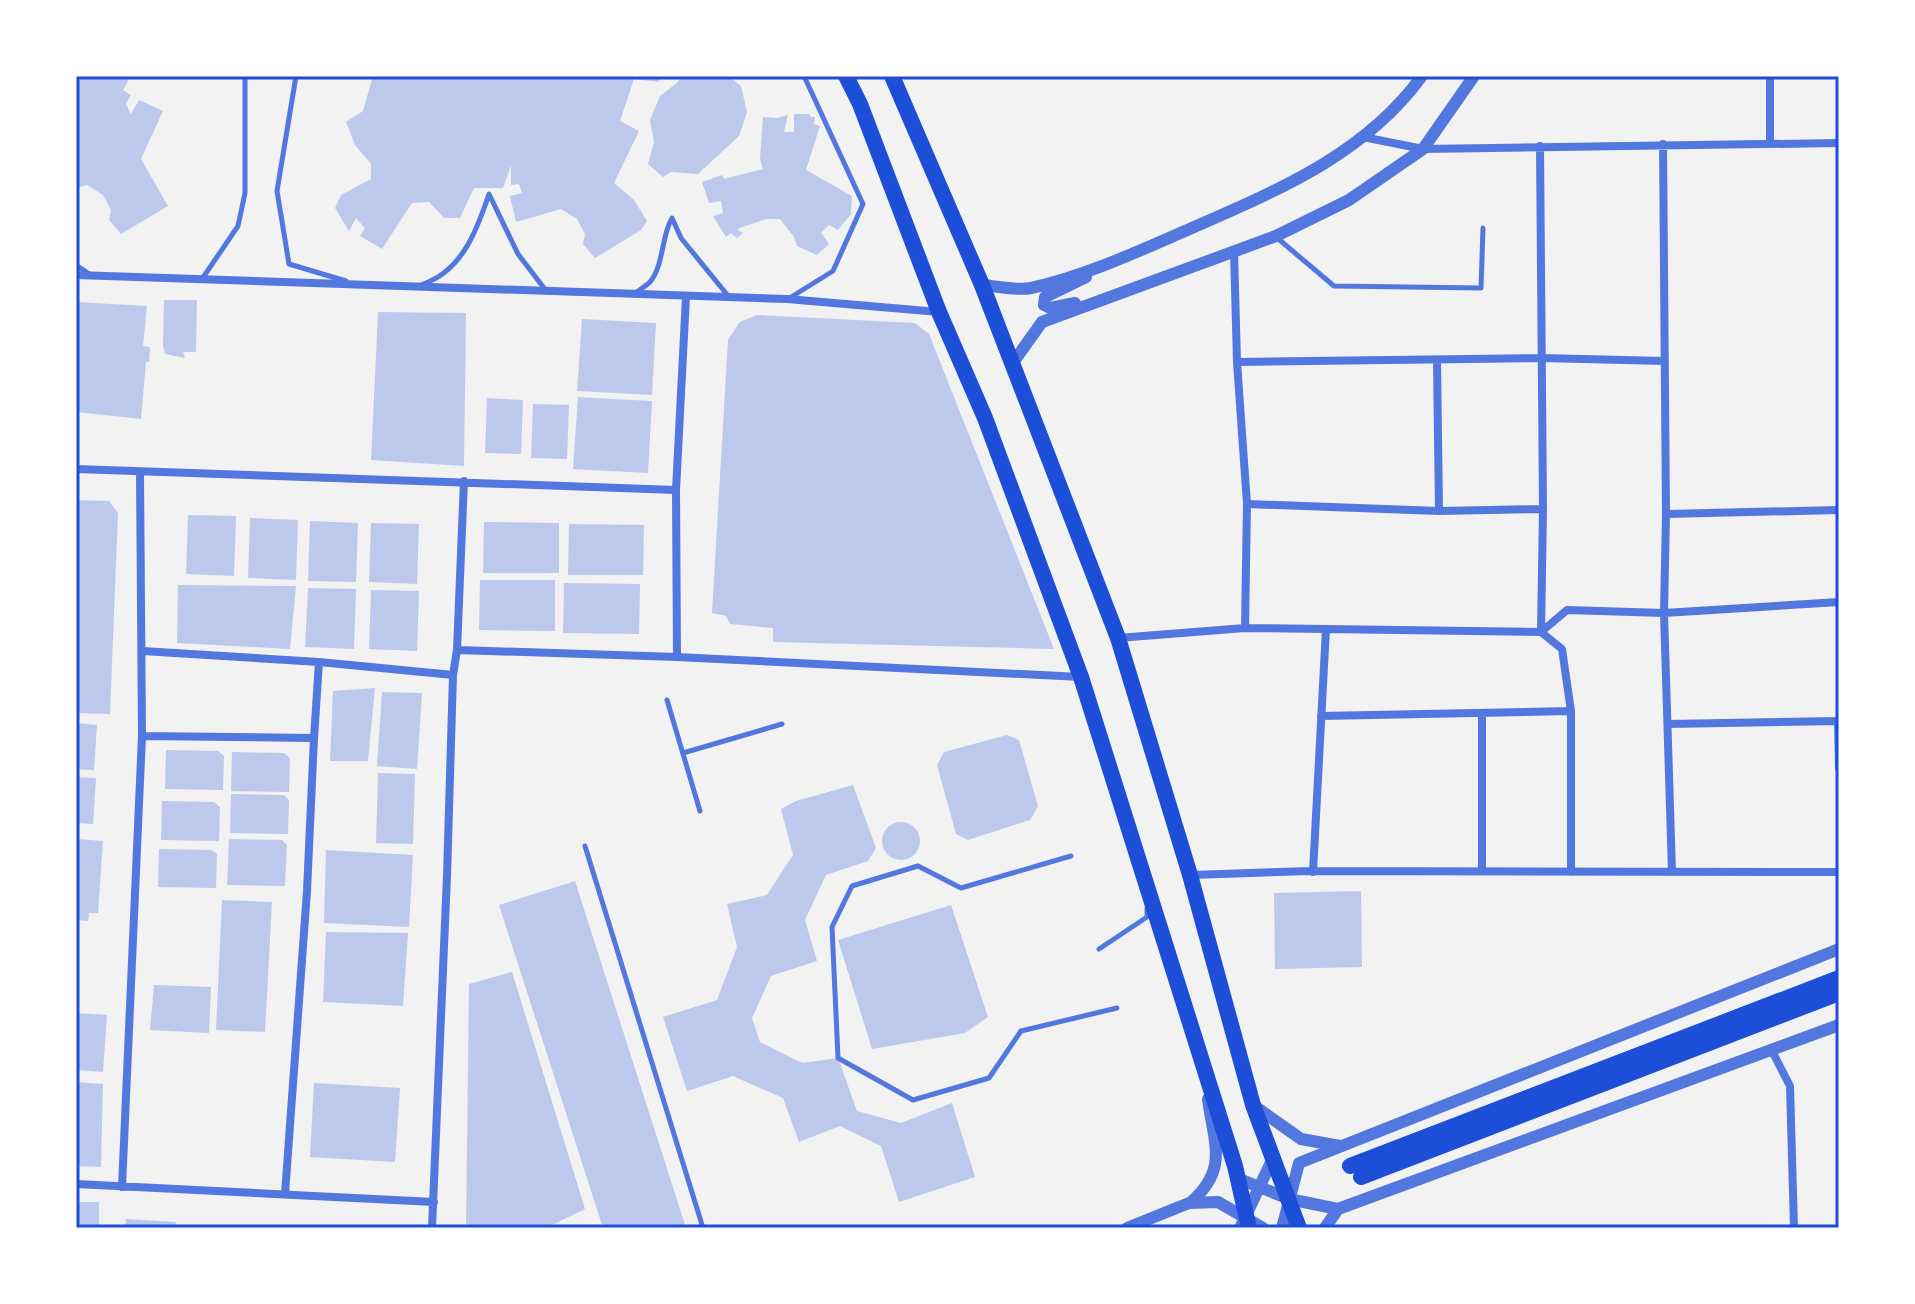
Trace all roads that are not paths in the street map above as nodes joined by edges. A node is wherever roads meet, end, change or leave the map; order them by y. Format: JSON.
{"nodes":[{"id":1,"x":245,"y":76,"type":"edge"},
{"id":2,"x":296,"y":76,"type":"edge"},
{"id":3,"x":804,"y":76,"type":"edge"},
{"id":4,"x":846,"y":76,"type":"edge"},
{"id":5,"x":892,"y":76,"type":"edge"},
{"id":6,"x":1422,"y":76,"type":"edge"},
{"id":7,"x":1474,"y":76,"type":"edge"},
{"id":8,"x":1770,"y":76,"type":"edge"},
{"id":9,"x":1363,"y":137,"type":"junction"},
{"id":10,"x":1770,"y":143,"type":"junction"},
{"id":11,"x":1839,"y":143,"type":"edge"},
{"id":12,"x":1663,"y":144,"type":"junction"},
{"id":13,"x":1540,"y":146,"type":"junction"},
{"id":14,"x":1423,"y":149,"type":"junction"},
{"id":15,"x":1483,"y":228,"type":"dead end"},
{"id":16,"x":1276,"y":236,"type":"junction"},
{"id":17,"x":1234,"y":251,"type":"junction"},
{"id":18,"x":1124,"y":258,"type":"junction"},
{"id":19,"x":76,"y":265,"type":"edge"},
{"id":20,"x":76,"y":275,"type":"edge"},
{"id":21,"x":92,"y":276,"type":"junction"},
{"id":22,"x":201,"y":279,"type":"junction"},
{"id":23,"x":982,"y":285,"type":"junction"},
{"id":24,"x":363,"y":286,"type":"junction"},
{"id":25,"x":412,"y":287,"type":"junction"},
{"id":26,"x":548,"y":292,"type":"junction"},
{"id":27,"x":632,"y":295,"type":"junction"},
{"id":28,"x":686,"y":297,"type":"junction"},
{"id":29,"x":730,"y":298,"type":"junction"},
{"id":30,"x":1108,"y":298,"type":"junction"},
{"id":31,"x":787,"y":299,"type":"junction"},
{"id":32,"x":939,"y":312,"type":"junction"},
{"id":33,"x":1541,"y":358,"type":"junction"},
{"id":34,"x":1437,"y":361,"type":"junction"},
{"id":35,"x":1665,"y":361,"type":"junction"},
{"id":36,"x":1237,"y":362,"type":"junction"},
{"id":37,"x":1012,"y":364,"type":"junction"},
{"id":38,"x":76,"y":469,"type":"edge"},
{"id":39,"x":140,"y":473,"type":"junction"},
{"id":40,"x":464,"y":481,"type":"junction"},
{"id":41,"x":676,"y":490,"type":"junction"},
{"id":42,"x":1247,"y":504,"type":"junction"},
{"id":43,"x":1543,"y":509,"type":"junction"},
{"id":44,"x":1839,"y":510,"type":"edge"},
{"id":45,"x":1439,"y":511,"type":"junction"},
{"id":46,"x":1666,"y":514,"type":"junction"},
{"id":47,"x":1839,"y":602,"type":"edge"},
{"id":48,"x":1664,"y":613,"type":"junction"},
{"id":49,"x":1245,"y":628,"type":"junction"},
{"id":50,"x":1326,"y":629,"type":"junction"},
{"id":51,"x":1541,"y":632,"type":"junction"},
{"id":52,"x":1118,"y":638,"type":"junction"},
{"id":53,"x":457,"y":650,"type":"junction"},
{"id":54,"x":142,"y":651,"type":"junction"},
{"id":55,"x":677,"y":657,"type":"junction"},
{"id":56,"x":319,"y":662,"type":"junction"},
{"id":57,"x":453,"y":675,"type":"junction"},
{"id":58,"x":1081,"y":677,"type":"junction"},
{"id":59,"x":667,"y":700,"type":"dead end"},
{"id":60,"x":1571,"y":711,"type":"junction"},
{"id":61,"x":1482,"y":713,"type":"junction"},
{"id":62,"x":1321,"y":716,"type":"junction"},
{"id":63,"x":1838,"y":721,"type":"edge"},
{"id":64,"x":782,"y":724,"type":"dead end"},
{"id":65,"x":1668,"y":724,"type":"junction"},
{"id":66,"x":142,"y":736,"type":"junction"},
{"id":67,"x":314,"y":738,"type":"junction"},
{"id":68,"x":683,"y":753,"type":"junction"},
{"id":69,"x":1839,"y":768,"type":"edge"},
{"id":70,"x":700,"y":811,"type":"dead end"},
{"id":71,"x":585,"y":846,"type":"dead end"},
{"id":72,"x":1071,"y":856,"type":"dead end"},
{"id":73,"x":1482,"y":871,"type":"junction"},
{"id":74,"x":1313,"y":872,"type":"junction"},
{"id":75,"x":1571,"y":872,"type":"junction"},
{"id":76,"x":1672,"y":872,"type":"junction"},
{"id":77,"x":1839,"y":872,"type":"edge"},
{"id":78,"x":1190,"y":875,"type":"junction"},
{"id":79,"x":1147,"y":887,"type":"junction"},
{"id":80,"x":1099,"y":949,"type":"dead end"},
{"id":81,"x":1839,"y":949,"type":"edge"},
{"id":82,"x":1839,"y":978,"type":"edge"},
{"id":83,"x":1839,"y":993,"type":"edge"},
{"id":84,"x":1117,"y":1008,"type":"dead end"},
{"id":85,"x":1839,"y":1025,"type":"edge"},
{"id":86,"x":1772,"y":1051,"type":"junction"},
{"id":87,"x":1205,"y":1072,"type":"junction"},
{"id":88,"x":1253,"y":1105,"type":"junction"},
{"id":89,"x":1340,"y":1146,"type":"junction"},
{"id":90,"x":1274,"y":1156,"type":"junction"},
{"id":91,"x":1237,"y":1178,"type":"junction"},
{"id":92,"x":76,"y":1184,"type":"edge"},
{"id":93,"x":122,"y":1187,"type":"junction"},
{"id":94,"x":1260,"y":1187,"type":"junction"},
{"id":95,"x":285,"y":1194,"type":"junction"},
{"id":96,"x":1289,"y":1199,"type":"junction"},
{"id":97,"x":434,"y":1202,"type":"junction"},
{"id":98,"x":1189,"y":1203,"type":"junction"},
{"id":99,"x":1338,"y":1209,"type":"junction"},
{"id":100,"x":1245,"y":1224,"type":"edge"},
{"id":101,"x":432,"y":1228,"type":"edge"},
{"id":102,"x":703,"y":1228,"type":"edge"},
{"id":103,"x":1127,"y":1228,"type":"edge"},
{"id":104,"x":1263,"y":1228,"type":"edge"},
{"id":105,"x":1282,"y":1228,"type":"edge"},
{"id":106,"x":1299,"y":1228,"type":"edge"},
{"id":107,"x":1325,"y":1228,"type":"edge"},
{"id":108,"x":1794,"y":1228,"type":"edge"}],
"edges":[{"from":1,"to":22,"type":"lane"},
{"from":2,"to":24,"type":"lane"},
{"from":3,"to":31,"type":"lane"},
{"from":4,"to":32,"type":"main road"},
{"from":5,"to":23,"type":"main road"},
{"from":6,"to":9,"type":"street"},
{"from":7,"to":14,"type":"street"},
{"from":8,"to":10,"type":"street"},
{"from":9,"to":14,"type":"street"},
{"from":9,"to":18,"type":"street"},
{"from":10,"to":11,"type":"street"},
{"from":10,"to":12,"type":"street"},
{"from":12,"to":13,"type":"street"},
{"from":12,"to":35,"type":"street"},
{"from":13,"to":14,"type":"street"},
{"from":13,"to":33,"type":"street"},
{"from":14,"to":16,"type":"street"},
{"from":15,"to":16,"type":"lane"},
{"from":16,"to":17,"type":"street"},
{"from":17,"to":30,"type":"street"},
{"from":17,"to":36,"type":"street"},
{"from":18,"to":23,"type":"street"},
{"from":18,"to":30,"type":"street"},
{"from":19,"to":21,"type":"lane"},
{"from":20,"to":21,"type":"street"},
{"from":21,"to":22,"type":"street"},
{"from":22,"to":24,"type":"street"},
{"from":23,"to":37,"type":"main road"},
{"from":24,"to":25,"type":"street"},
{"from":25,"to":26,"type":"street"},
{"from":25,"to":26,"type":"lane"},
{"from":26,"to":27,"type":"street"},
{"from":27,"to":28,"type":"street"},
{"from":27,"to":29,"type":"lane"},
{"from":28,"to":29,"type":"street"},
{"from":28,"to":41,"type":"street"},
{"from":29,"to":31,"type":"street"},
{"from":30,"to":37,"type":"street"},
{"from":31,"to":32,"type":"street"},
{"from":32,"to":58,"type":"main road"},
{"from":33,"to":34,"type":"street"},
{"from":33,"to":35,"type":"street"},
{"from":33,"to":43,"type":"street"},
{"from":34,"to":36,"type":"street"},
{"from":34,"to":45,"type":"street"},
{"from":35,"to":46,"type":"street"},
{"from":36,"to":42,"type":"street"},
{"from":37,"to":52,"type":"main road"},
{"from":38,"to":39,"type":"street"},
{"from":39,"to":40,"type":"street"},
{"from":39,"to":54,"type":"street"},
{"from":40,"to":41,"type":"street"},
{"from":40,"to":53,"type":"street"},
{"from":41,"to":55,"type":"street"},
{"from":42,"to":45,"type":"street"},
{"from":42,"to":49,"type":"street"},
{"from":43,"to":45,"type":"street"},
{"from":43,"to":51,"type":"street"},
{"from":44,"to":46,"type":"street"},
{"from":46,"to":48,"type":"street"},
{"from":47,"to":48,"type":"street"},
{"from":48,"to":51,"type":"street"},
{"from":48,"to":65,"type":"street"},
{"from":49,"to":50,"type":"street"},
{"from":49,"to":52,"type":"street"},
{"from":50,"to":51,"type":"street"},
{"from":50,"to":62,"type":"street"},
{"from":51,"to":60,"type":"street"},
{"from":52,"to":78,"type":"main road"},
{"from":53,"to":55,"type":"street"},
{"from":53,"to":57,"type":"street"},
{"from":54,"to":56,"type":"street"},
{"from":54,"to":66,"type":"street"},
{"from":55,"to":58,"type":"street"},
{"from":56,"to":57,"type":"street"},
{"from":56,"to":67,"type":"street"},
{"from":57,"to":97,"type":"street"},
{"from":58,"to":79,"type":"main road"},
{"from":59,"to":68,"type":"lane"},
{"from":60,"to":61,"type":"street"},
{"from":60,"to":75,"type":"street"},
{"from":61,"to":62,"type":"street"},
{"from":61,"to":73,"type":"street"},
{"from":62,"to":74,"type":"street"},
{"from":63,"to":65,"type":"street"},
{"from":63,"to":69,"type":"street"},
{"from":64,"to":68,"type":"lane"},
{"from":65,"to":76,"type":"street"},
{"from":66,"to":67,"type":"street"},
{"from":66,"to":93,"type":"street"},
{"from":67,"to":95,"type":"street"},
{"from":68,"to":70,"type":"lane"},
{"from":71,"to":102,"type":"lane"},
{"from":72,"to":84,"type":"lane"},
{"from":73,"to":74,"type":"street"},
{"from":73,"to":75,"type":"street"},
{"from":74,"to":78,"type":"street"},
{"from":75,"to":76,"type":"street"},
{"from":76,"to":77,"type":"street"},
{"from":78,"to":88,"type":"main road"},
{"from":79,"to":80,"type":"lane"},
{"from":79,"to":87,"type":"main road"},
{"from":81,"to":89,"type":"street"},
{"from":82,"to":83,"type":"main road"},
{"from":85,"to":86,"type":"street"},
{"from":86,"to":99,"type":"street"},
{"from":86,"to":108,"type":"street"},
{"from":87,"to":91,"type":"main road"},
{"from":87,"to":98,"type":"street"},
{"from":88,"to":89,"type":"street"},
{"from":88,"to":90,"type":"main road"},
{"from":89,"to":96,"type":"street"},
{"from":90,"to":94,"type":"street"},
{"from":90,"to":96,"type":"main road"},
{"from":91,"to":94,"type":"street"},
{"from":91,"to":100,"type":"main road"},
{"from":92,"to":93,"type":"street"},
{"from":93,"to":95,"type":"street"},
{"from":94,"to":96,"type":"street"},
{"from":94,"to":100,"type":"street"},
{"from":95,"to":97,"type":"street"},
{"from":96,"to":99,"type":"street"},
{"from":96,"to":105,"type":"street"},
{"from":96,"to":106,"type":"main road"},
{"from":97,"to":101,"type":"street"},
{"from":98,"to":100,"type":"street"},
{"from":98,"to":103,"type":"street"},
{"from":99,"to":107,"type":"street"},
{"from":100,"to":104,"type":"street"}]}
